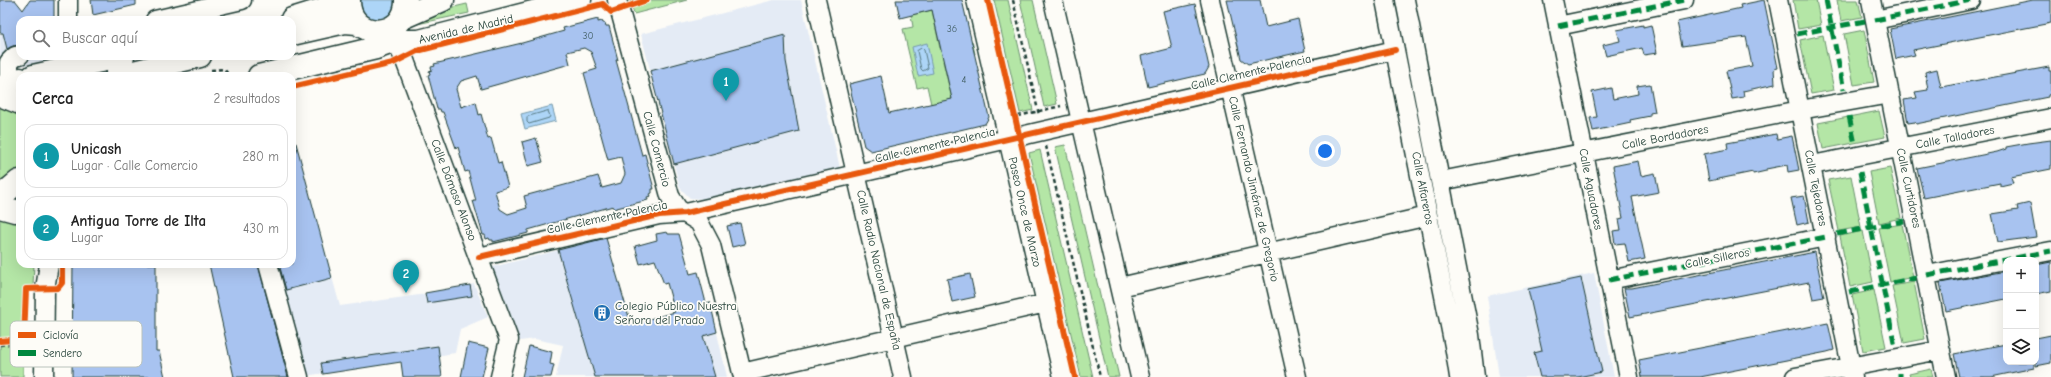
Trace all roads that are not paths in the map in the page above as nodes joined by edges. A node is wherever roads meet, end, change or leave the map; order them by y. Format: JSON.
{"nodes":[{"id":1,"x":68,"y":0,"type":"edge"},
{"id":2,"x":242,"y":0,"type":"edge"},
{"id":3,"x":348,"y":0,"type":"edge"},
{"id":4,"x":443,"y":0,"type":"edge"},
{"id":5,"x":580,"y":0,"type":"edge"},
{"id":6,"x":618,"y":0,"type":"edge"},
{"id":7,"x":816,"y":0,"type":"edge"},
{"id":8,"x":976,"y":0,"type":"edge"},
{"id":9,"x":1053,"y":0,"type":"edge"},
{"id":10,"x":1210,"y":0,"type":"edge"},
{"id":11,"x":1385,"y":0,"type":"edge"},
{"id":12,"x":1405,"y":0,"type":"edge"},
{"id":13,"x":1553,"y":0,"type":"edge"},
{"id":14,"x":1684,"y":0,"type":"edge"},
{"id":15,"x":1778,"y":0,"type":"edge"},
{"id":16,"x":1871,"y":0,"type":"edge"},
{"id":17,"x":1971,"y":0,"type":"edge"},
{"id":18,"x":68,"y":16,"type":"edge"},
{"id":19,"x":172,"y":16,"type":"edge"},
{"id":20,"x":296,"y":18,"type":"edge"},
{"id":21,"x":1875,"y":20,"type":"junction"},
{"id":22,"x":398,"y":22,"type":"edge"},
{"id":23,"x":357,"y":23,"type":"junction"},
{"id":24,"x":1558,"y":26,"type":"junction"},
{"id":25,"x":296,"y":33,"type":"edge"},
{"id":26,"x":1395,"y":50,"type":"junction"},
{"id":27,"x":16,"y":56,"type":"edge"},
{"id":28,"x":86,"y":60,"type":"edge"},
{"id":29,"x":183,"y":60,"type":"edge"},
{"id":30,"x":68,"y":62,"type":"edge"},
{"id":31,"x":43,"y":72,"type":"edge"},
{"id":32,"x":134,"y":72,"type":"edge"},
{"id":33,"x":276,"y":72,"type":"edge"},
{"id":34,"x":7,"y":86,"type":"edge"},
{"id":35,"x":1230,"y":88,"type":"junction"},
{"id":36,"x":1890,"y":94,"type":"junction"},
{"id":37,"x":16,"y":98,"type":"edge"},
{"id":38,"x":1800,"y":110,"type":"junction"},
{"id":39,"x":2051,"y":118,"type":"edge"},
{"id":40,"x":1081,"y":122,"type":"junction"},
{"id":41,"x":1014,"y":138,"type":"junction"},
{"id":42,"x":1901,"y":148,"type":"junction"},
{"id":43,"x":1584,"y":153,"type":"junction"},
{"id":44,"x":1812,"y":165,"type":"junction"},
{"id":45,"x":856,"y":174,"type":"junction"},
{"id":46,"x":1441,"y":182,"type":"junction"},
{"id":47,"x":13,"y":183,"type":"edge"},
{"id":48,"x":6,"y":204,"type":"edge"},
{"id":49,"x":686,"y":213,"type":"junction"},
{"id":50,"x":1428,"y":216,"type":"junction"},
{"id":51,"x":1826,"y":237,"type":"junction"},
{"id":52,"x":2051,"y":251,"type":"edge"},
{"id":53,"x":1268,"y":253,"type":"junction"},
{"id":54,"x":479,"y":257,"type":"junction"},
{"id":55,"x":42,"y":268,"type":"edge"},
{"id":56,"x":48,"y":268,"type":"edge"},
{"id":57,"x":269,"y":268,"type":"edge"},
{"id":58,"x":1927,"y":275,"type":"junction"},
{"id":59,"x":1609,"y":280,"type":"junction"},
{"id":60,"x":1120,"y":287,"type":"junction"},
{"id":61,"x":45,"y":289,"type":"junction"},
{"id":62,"x":1046,"y":303,"type":"junction"},
{"id":63,"x":45,"y":321,"type":"edge"},
{"id":64,"x":894,"y":338,"type":"junction"},
{"id":65,"x":1941,"y":350,"type":"junction"},
{"id":66,"x":44,"y":367,"type":"edge"},
{"id":67,"x":1852,"y":372,"type":"edge"},
{"id":68,"x":742,"y":375,"type":"edge"},
{"id":69,"x":44,"y":377,"type":"edge"},
{"id":70,"x":299,"y":377,"type":"edge"},
{"id":71,"x":500,"y":377,"type":"edge"},
{"id":72,"x":903,"y":377,"type":"edge"},
{"id":73,"x":1063,"y":377,"type":"edge"},
{"id":74,"x":1140,"y":377,"type":"edge"},
{"id":75,"x":1297,"y":377,"type":"edge"},
{"id":76,"x":1459,"y":377,"type":"edge"},
{"id":77,"x":1475,"y":377,"type":"edge"},
{"id":78,"x":1629,"y":377,"type":"edge"},
{"id":79,"x":1795,"y":377,"type":"edge"},
{"id":80,"x":1946,"y":377,"type":"edge"}],
"edges":[{"from":1,"to":18,"type":"street"},
{"from":2,"to":19,"type":"street"},
{"from":3,"to":20,"type":"main road"},
{"from":3,"to":23,"type":"main road"},
{"from":4,"to":22,"type":"main road","name":"Avenida de Madrid"},
{"from":5,"to":22,"type":"main road","name":"Avenida de Madrid"},
{"from":6,"to":49,"type":"street","name":"Calle Comercio"},
{"from":7,"to":45,"type":"street","name":"Calle Radio Nacional de España"},
{"from":8,"to":41,"type":"street","name":"Paseo Once de Marzo"},
{"from":9,"to":40,"type":"street"},
{"from":10,"to":35,"type":"street","name":"Calle Fernando Jiménez de Gregorio"},
{"from":11,"to":26,"type":"street","name":"Calle Alfareros"},
{"from":12,"to":46,"type":"street","name":"Calle Alfareros"},
{"from":13,"to":24,"type":"street","name":"Calle Aguadores"},
{"from":14,"to":24,"type":"street"},
{"from":15,"to":38,"type":"street","name":"Calle Tejedores"},
{"from":16,"to":21,"type":"street","name":"Calle Curtidores"},
{"from":17,"to":21,"type":"street"},
{"from":21,"to":36,"type":"street","name":"Calle Curtidores"},
{"from":22,"to":23,"type":"main road"},
{"from":22,"to":33,"type":"main road","name":"Avenida de Madrid"},
{"from":22,"to":54,"type":"street","name":"Calle Dámaso Alonso"},
{"from":23,"to":25,"type":"main road"},
{"from":24,"to":43,"type":"street","name":"Calle Aguadores"},
{"from":26,"to":35,"type":"street","name":"Calle Clemente Palencia"},
{"from":26,"to":50,"type":"street","name":"Calle Alfareros"},
{"from":27,"to":34,"type":"street"},
{"from":28,"to":30,"type":"main road"},
{"from":29,"to":32,"type":"main road"},
{"from":30,"to":31,"type":"main road"},
{"from":34,"to":37,"type":"main road"},
{"from":35,"to":40,"type":"street","name":"Calle Clemente Palencia"},
{"from":35,"to":53,"type":"street","name":"Calle Fernando Jiménez de Gregorio"},
{"from":36,"to":38,"type":"street","name":"Calle Bordadores"},
{"from":36,"to":42,"type":"street","name":"Calle Curtidores"},
{"from":38,"to":43,"type":"street","name":"Calle Bordadores"},
{"from":38,"to":44,"type":"street","name":"Calle Tejedores"},
{"from":39,"to":42,"type":"street","name":"Calle Talladores"},
{"from":40,"to":41,"type":"street","name":"Calle Clemente Palencia"},
{"from":40,"to":60,"type":"street"},
{"from":41,"to":45,"type":"street","name":"Calle Clemente Palencia"},
{"from":41,"to":62,"type":"street","name":"Paseo Once de Marzo"},
{"from":42,"to":44,"type":"street","name":"Calle Talladores"},
{"from":42,"to":58,"type":"street","name":"Calle Curtidores"},
{"from":43,"to":46,"type":"street","name":"Calle Bordadores"},
{"from":43,"to":59,"type":"street","name":"Calle Aguadores"},
{"from":44,"to":51,"type":"street","name":"Calle Tejedores"},
{"from":45,"to":49,"type":"street","name":"Calle Clemente Palencia"},
{"from":45,"to":64,"type":"street","name":"Calle Radio Nacional de España"},
{"from":46,"to":77,"type":"street","name":"Calle Alfareros"},
{"from":47,"to":48,"type":"main road"},
{"from":49,"to":54,"type":"street","name":"Calle Clemente Palencia"},
{"from":49,"to":68,"type":"street","name":"Calle Comercio"},
{"from":50,"to":53,"type":"street"},
{"from":50,"to":76,"type":"street","name":"Calle Alfareros"},
{"from":51,"to":59,"type":"street","name":"Calle Silleros"},
{"from":51,"to":67,"type":"street","name":"Calle Tejedores"},
{"from":52,"to":58,"type":"street"},
{"from":53,"to":60,"type":"street"},
{"from":53,"to":75,"type":"street","name":"Calle Fernando Jiménez de Gregorio"},
{"from":54,"to":71,"type":"street","name":"Calle Dámaso Alonso"},
{"from":55,"to":61,"type":"street"},
{"from":56,"to":61,"type":"street"},
{"from":57,"to":70,"type":"street"},
{"from":58,"to":65,"type":"street","name":"Calle Curtidores"},
{"from":59,"to":78,"type":"street","name":"Calle Aguadores"},
{"from":60,"to":74,"type":"street"},
{"from":61,"to":63,"type":"street"},
{"from":62,"to":64,"type":"street"},
{"from":62,"to":73,"type":"street","name":"Paseo Once de Marzo"},
{"from":64,"to":68,"type":"street"},
{"from":64,"to":72,"type":"street","name":"Calle Radio Nacional de España"},
{"from":65,"to":67,"type":"street"},
{"from":65,"to":80,"type":"street","name":"Calle Curtidores"},
{"from":66,"to":69,"type":"street"},
{"from":67,"to":79,"type":"street"}]}
